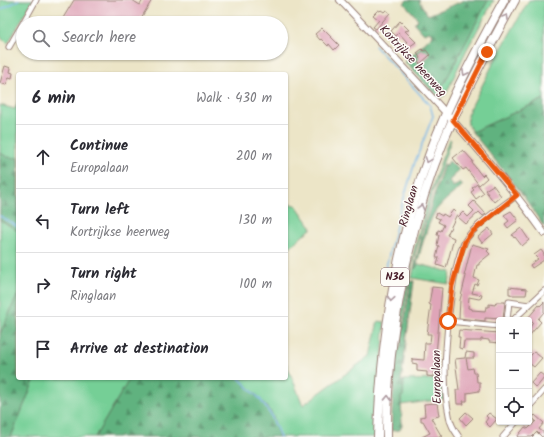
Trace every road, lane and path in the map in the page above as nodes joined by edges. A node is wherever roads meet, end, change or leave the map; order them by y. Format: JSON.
{"nodes":[{"id":1,"x":36,"y":0,"type":"edge"},
{"id":2,"x":340,"y":0,"type":"edge"},
{"id":3,"x":504,"y":0,"type":"edge"},
{"id":4,"x":515,"y":0,"type":"edge"},
{"id":5,"x":27,"y":16,"type":"edge"},
{"id":6,"x":16,"y":34,"type":"edge"},
{"id":7,"x":9,"y":46,"type":"dead end"},
{"id":8,"x":446,"y":113,"type":"junction"},
{"id":9,"x":453,"y":120,"type":"junction"},
{"id":10,"x":517,"y":195,"type":"junction"},
{"id":11,"x":544,"y":232,"type":"edge"},
{"id":12,"x":544,"y":291,"type":"edge"},
{"id":13,"x":529,"y":305,"type":"junction"},
{"id":14,"x":507,"y":317,"type":"edge"},
{"id":15,"x":516,"y":317,"type":"edge"},
{"id":16,"x":448,"y":321,"type":"junction"},
{"id":17,"x":496,"y":326,"type":"edge"},
{"id":18,"x":544,"y":390,"type":"edge"},
{"id":19,"x":532,"y":404,"type":"edge"},
{"id":20,"x":513,"y":425,"type":"edge"},
{"id":21,"x":378,"y":437,"type":"edge"},
{"id":22,"x":387,"y":437,"type":"edge"},
{"id":23,"x":459,"y":437,"type":"edge"},
{"id":24,"x":503,"y":437,"type":"edge"}],
"edges":[{"from":1,"to":5,"type":"street"},
{"from":2,"to":8,"type":"street","name":"Kortrijkse heerweg"},
{"from":3,"to":8,"type":"main road","name":"Ringlaan","number":"N36","one_way":true},
{"from":9,"to":4,"type":"main road","name":"Ringlaan","number":"N36","one_way":true},
{"from":6,"to":7,"type":"street"},
{"from":8,"to":9,"type":"street","name":"Kortrijkse heerweg"},
{"from":8,"to":21,"type":"main road","name":"Ringlaan","number":"N36","one_way":true},
{"from":9,"to":10,"type":"street","name":"Kortrijkse heerweg"},
{"from":22,"to":9,"type":"main road","name":"Ringlaan","number":"N36","one_way":true},
{"from":10,"to":11,"type":"street","name":"Kortrijkse heerweg"},
{"from":10,"to":16,"type":"street","name":"Europalaan"},
{"from":12,"to":13,"type":"street"},
{"from":13,"to":14,"type":"street"},
{"from":13,"to":15,"type":"street"},
{"from":16,"to":17,"type":"street"},
{"from":16,"to":23,"type":"street","name":"Europalaan"},
{"from":18,"to":19,"type":"street"},
{"from":20,"to":24,"type":"street"}]}
